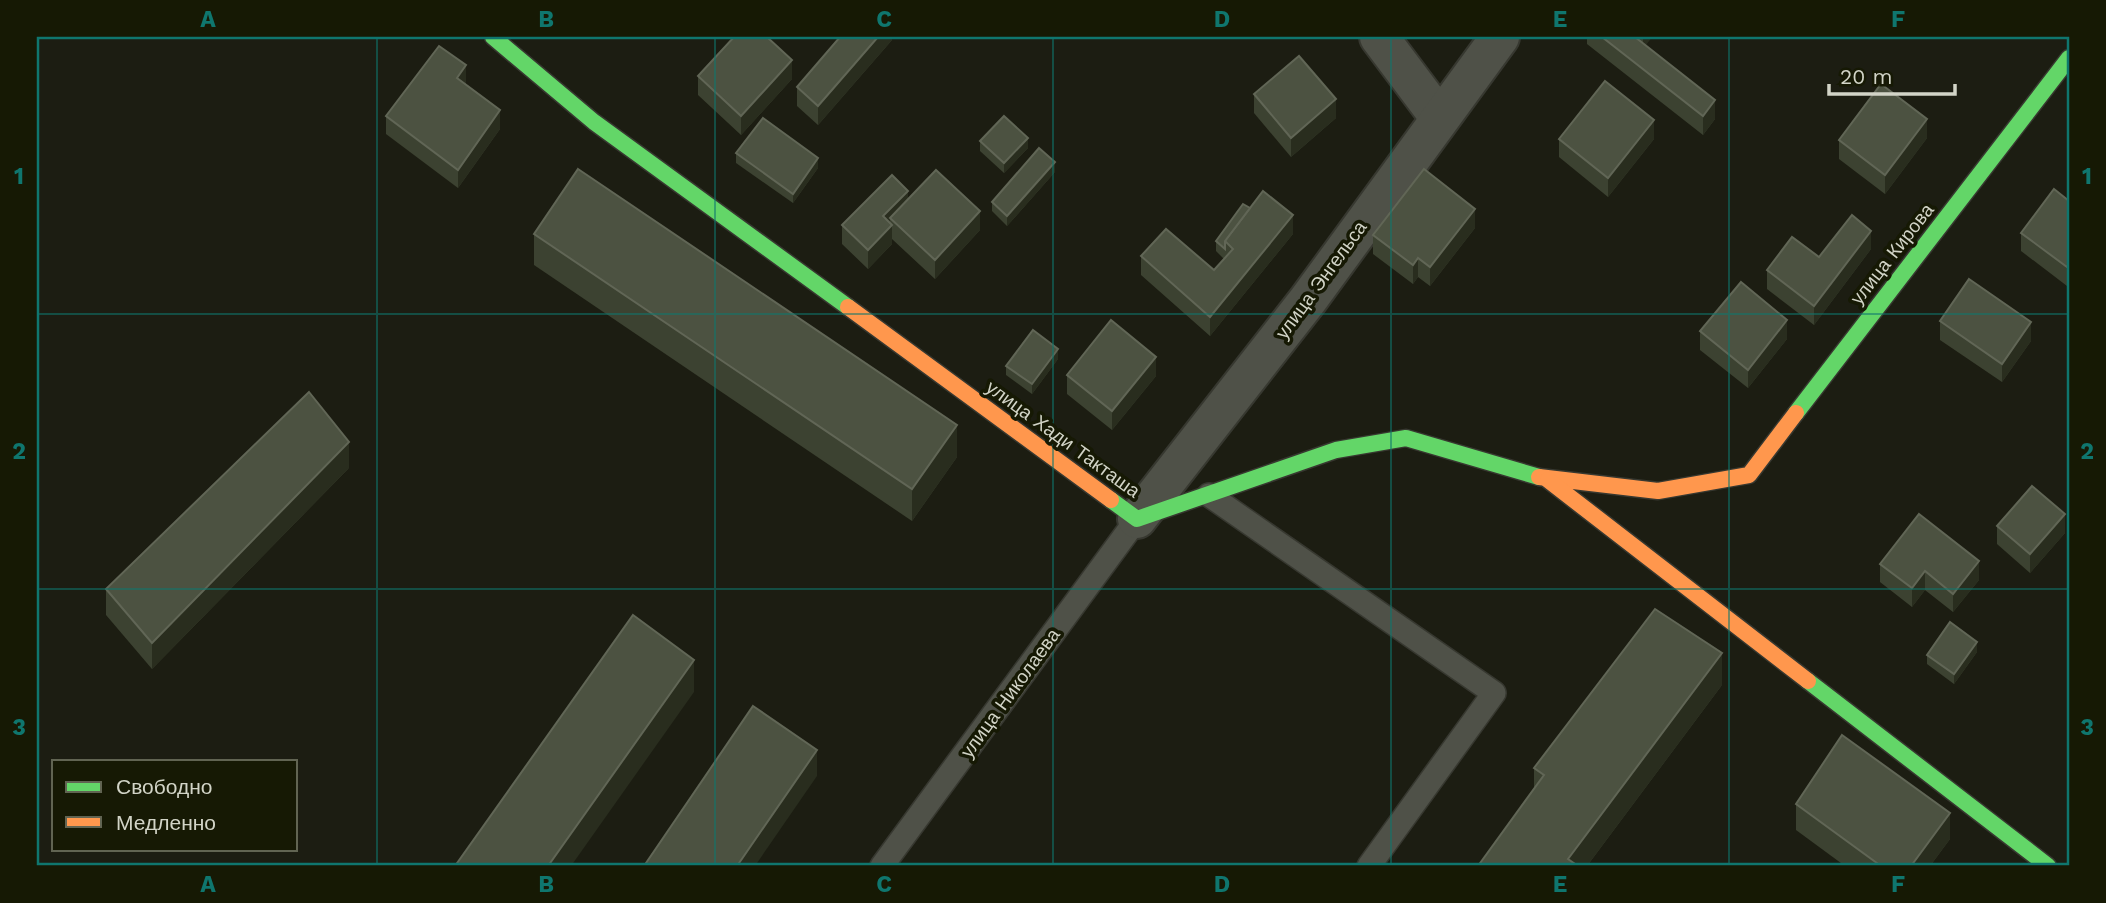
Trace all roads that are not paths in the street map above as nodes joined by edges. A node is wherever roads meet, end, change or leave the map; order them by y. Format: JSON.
{"nodes":[{"id":1,"x":493,"y":37,"type":"edge"},
{"id":2,"x":1379,"y":37,"type":"edge"},
{"id":3,"x":1500,"y":37,"type":"edge"},
{"id":4,"x":2069,"y":58,"type":"edge"},
{"id":5,"x":1438,"y":117,"type":"junction"},
{"id":6,"x":1749,"y":475,"type":"joint"},
{"id":7,"x":1548,"y":480,"type":"junction"},
{"id":8,"x":1209,"y":495,"type":"junction"},
{"id":9,"x":1137,"y":519,"type":"junction"},
{"id":10,"x":883,"y":866,"type":"edge"},
{"id":11,"x":1369,"y":866,"type":"edge"},
{"id":12,"x":2048,"y":866,"type":"edge"}],
"edges":[{"from":1,"to":9,"type":"street","name":"улица Хади Такташа"},
{"from":2,"to":5,"type":"street"},
{"from":3,"to":5,"type":"street","name":"улица Энгельса"},
{"from":4,"to":6,"type":"street","name":"улица Кирова"},
{"from":5,"to":9,"type":"street","name":"улица Энгельса"},
{"from":6,"to":7,"type":"street","name":"улица Хади Такташа"},
{"from":7,"to":8,"type":"street","name":"улица Хади Такташа"},
{"from":7,"to":12,"type":"street"},
{"from":8,"to":9,"type":"street","name":"улица Хади Такташа"},
{"from":8,"to":11,"type":"lane"},
{"from":9,"to":10,"type":"lane","name":"улица Николаева"}]}
